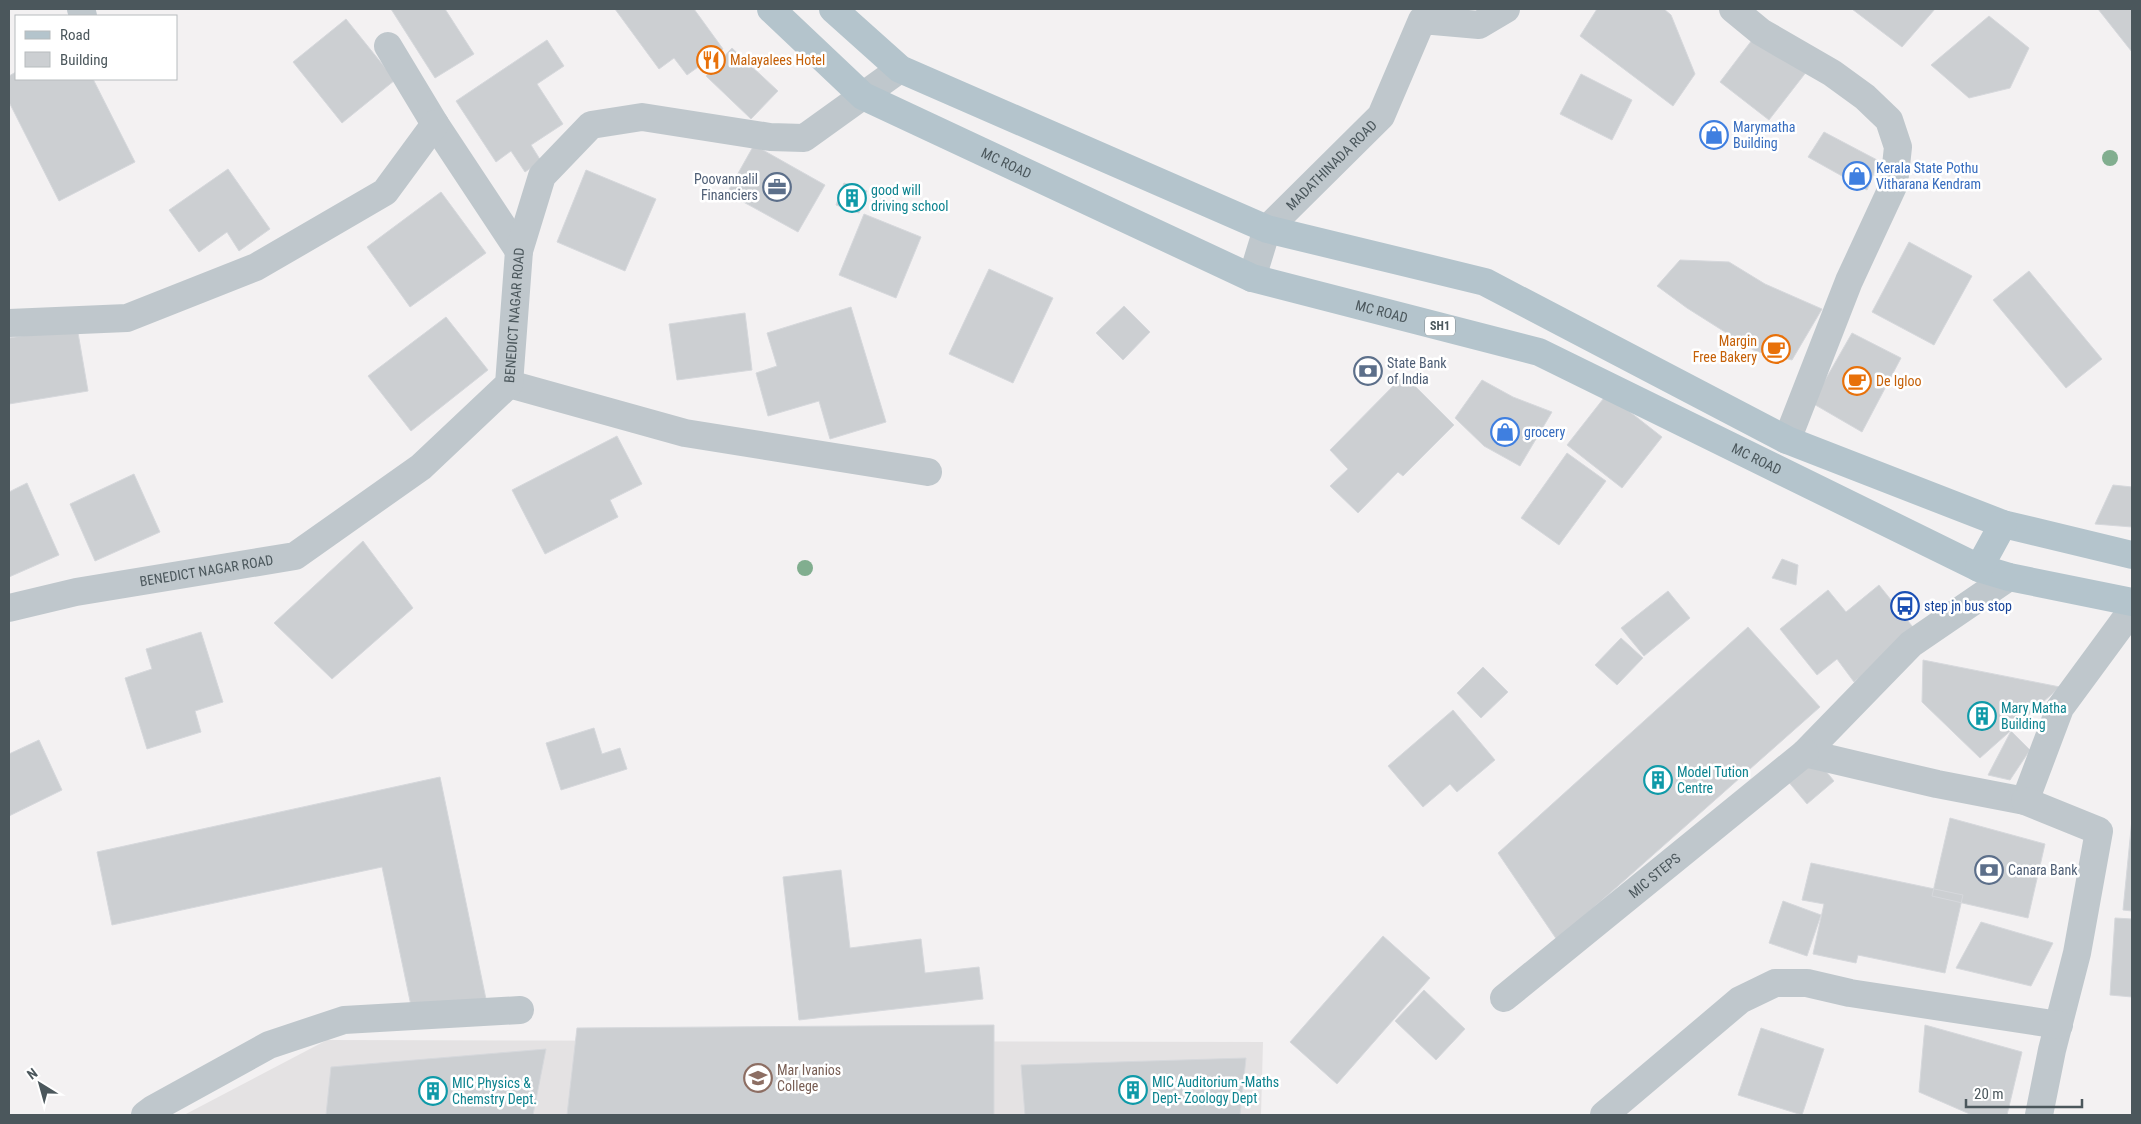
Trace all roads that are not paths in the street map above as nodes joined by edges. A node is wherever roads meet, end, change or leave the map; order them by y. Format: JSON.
{"nodes":[{"id":1,"x":771,"y":9,"type":"edge"},
{"id":2,"x":833,"y":9,"type":"edge"},
{"id":3,"x":1506,"y":9,"type":"edge"},
{"id":4,"x":1733,"y":9,"type":"edge"},
{"id":5,"x":388,"y":46,"type":"dead end"},
{"id":6,"x":900,"y":69,"type":"junction"},
{"id":7,"x":863,"y":96,"type":"junction"},
{"id":8,"x":435,"y":124,"type":"junction"},
{"id":9,"x":1268,"y":229,"type":"junction"},
{"id":10,"x":519,"y":251,"type":"junction"},
{"id":11,"x":1252,"y":278,"type":"junction"},
{"id":12,"x":9,"y":323,"type":"edge"},
{"id":13,"x":510,"y":384,"type":"junction"},
{"id":14,"x":1787,"y":440,"type":"junction"},
{"id":15,"x":928,"y":472,"type":"dead end"},
{"id":16,"x":2003,"y":524,"type":"junction"},
{"id":17,"x":2132,"y":555,"type":"edge"},
{"id":18,"x":1978,"y":568,"type":"junction"},
{"id":19,"x":2009,"y":577,"type":"junction"},
{"id":20,"x":2132,"y":602,"type":"edge"},
{"id":21,"x":9,"y":608,"type":"edge"},
{"id":22,"x":2132,"y":610,"type":"edge"},
{"id":23,"x":1805,"y":753,"type":"junction"},
{"id":24,"x":2025,"y":801,"type":"junction"},
{"id":25,"x":1504,"y":998,"type":"dead end"},
{"id":26,"x":520,"y":1010,"type":"dead end"},
{"id":27,"x":2058,"y":1025,"type":"junction"},
{"id":28,"x":145,"y":1115,"type":"edge"},
{"id":29,"x":1604,"y":1115,"type":"edge"},
{"id":30,"x":2039,"y":1115,"type":"edge"}],
"edges":[{"from":1,"to":7,"type":"main road","name":"MC ROAD","number":"SH1"},
{"from":2,"to":6,"type":"main road"},
{"from":3,"to":9,"type":"street","name":"MADATHINADA ROAD"},
{"from":4,"to":14,"type":"street"},
{"from":5,"to":8,"type":"street"},
{"from":6,"to":7,"type":"street","name":"BENEDICT NAGAR ROAD"},
{"from":6,"to":9,"type":"main road"},
{"from":7,"to":10,"type":"street","name":"BENEDICT NAGAR ROAD"},
{"from":7,"to":11,"type":"main road","name":"MC ROAD","number":"SH1"},
{"from":8,"to":10,"type":"street"},
{"from":8,"to":12,"type":"street"},
{"from":9,"to":11,"type":"street","name":"MADATHINADA ROAD"},
{"from":9,"to":14,"type":"main road"},
{"from":10,"to":13,"type":"street","name":"BENEDICT NAGAR ROAD"},
{"from":11,"to":18,"type":"main road","name":"MC ROAD","number":"SH1"},
{"from":13,"to":15,"type":"street"},
{"from":13,"to":21,"type":"street","name":"BENEDICT NAGAR ROAD"},
{"from":14,"to":16,"type":"main road"},
{"from":16,"to":17,"type":"main road"},
{"from":16,"to":18,"type":"main road"},
{"from":18,"to":19,"type":"main road","name":"MC ROAD","number":"SH1"},
{"from":19,"to":20,"type":"main road","name":"MC ROAD","number":"SH1"},
{"from":19,"to":23,"type":"street","name":"MIC STEPS"},
{"from":22,"to":24,"type":"street"},
{"from":23,"to":24,"type":"street"},
{"from":23,"to":25,"type":"street","name":"MIC STEPS"},
{"from":24,"to":27,"type":"street"},
{"from":26,"to":28,"type":"street"},
{"from":27,"to":29,"type":"street"},
{"from":27,"to":30,"type":"street"}]}
